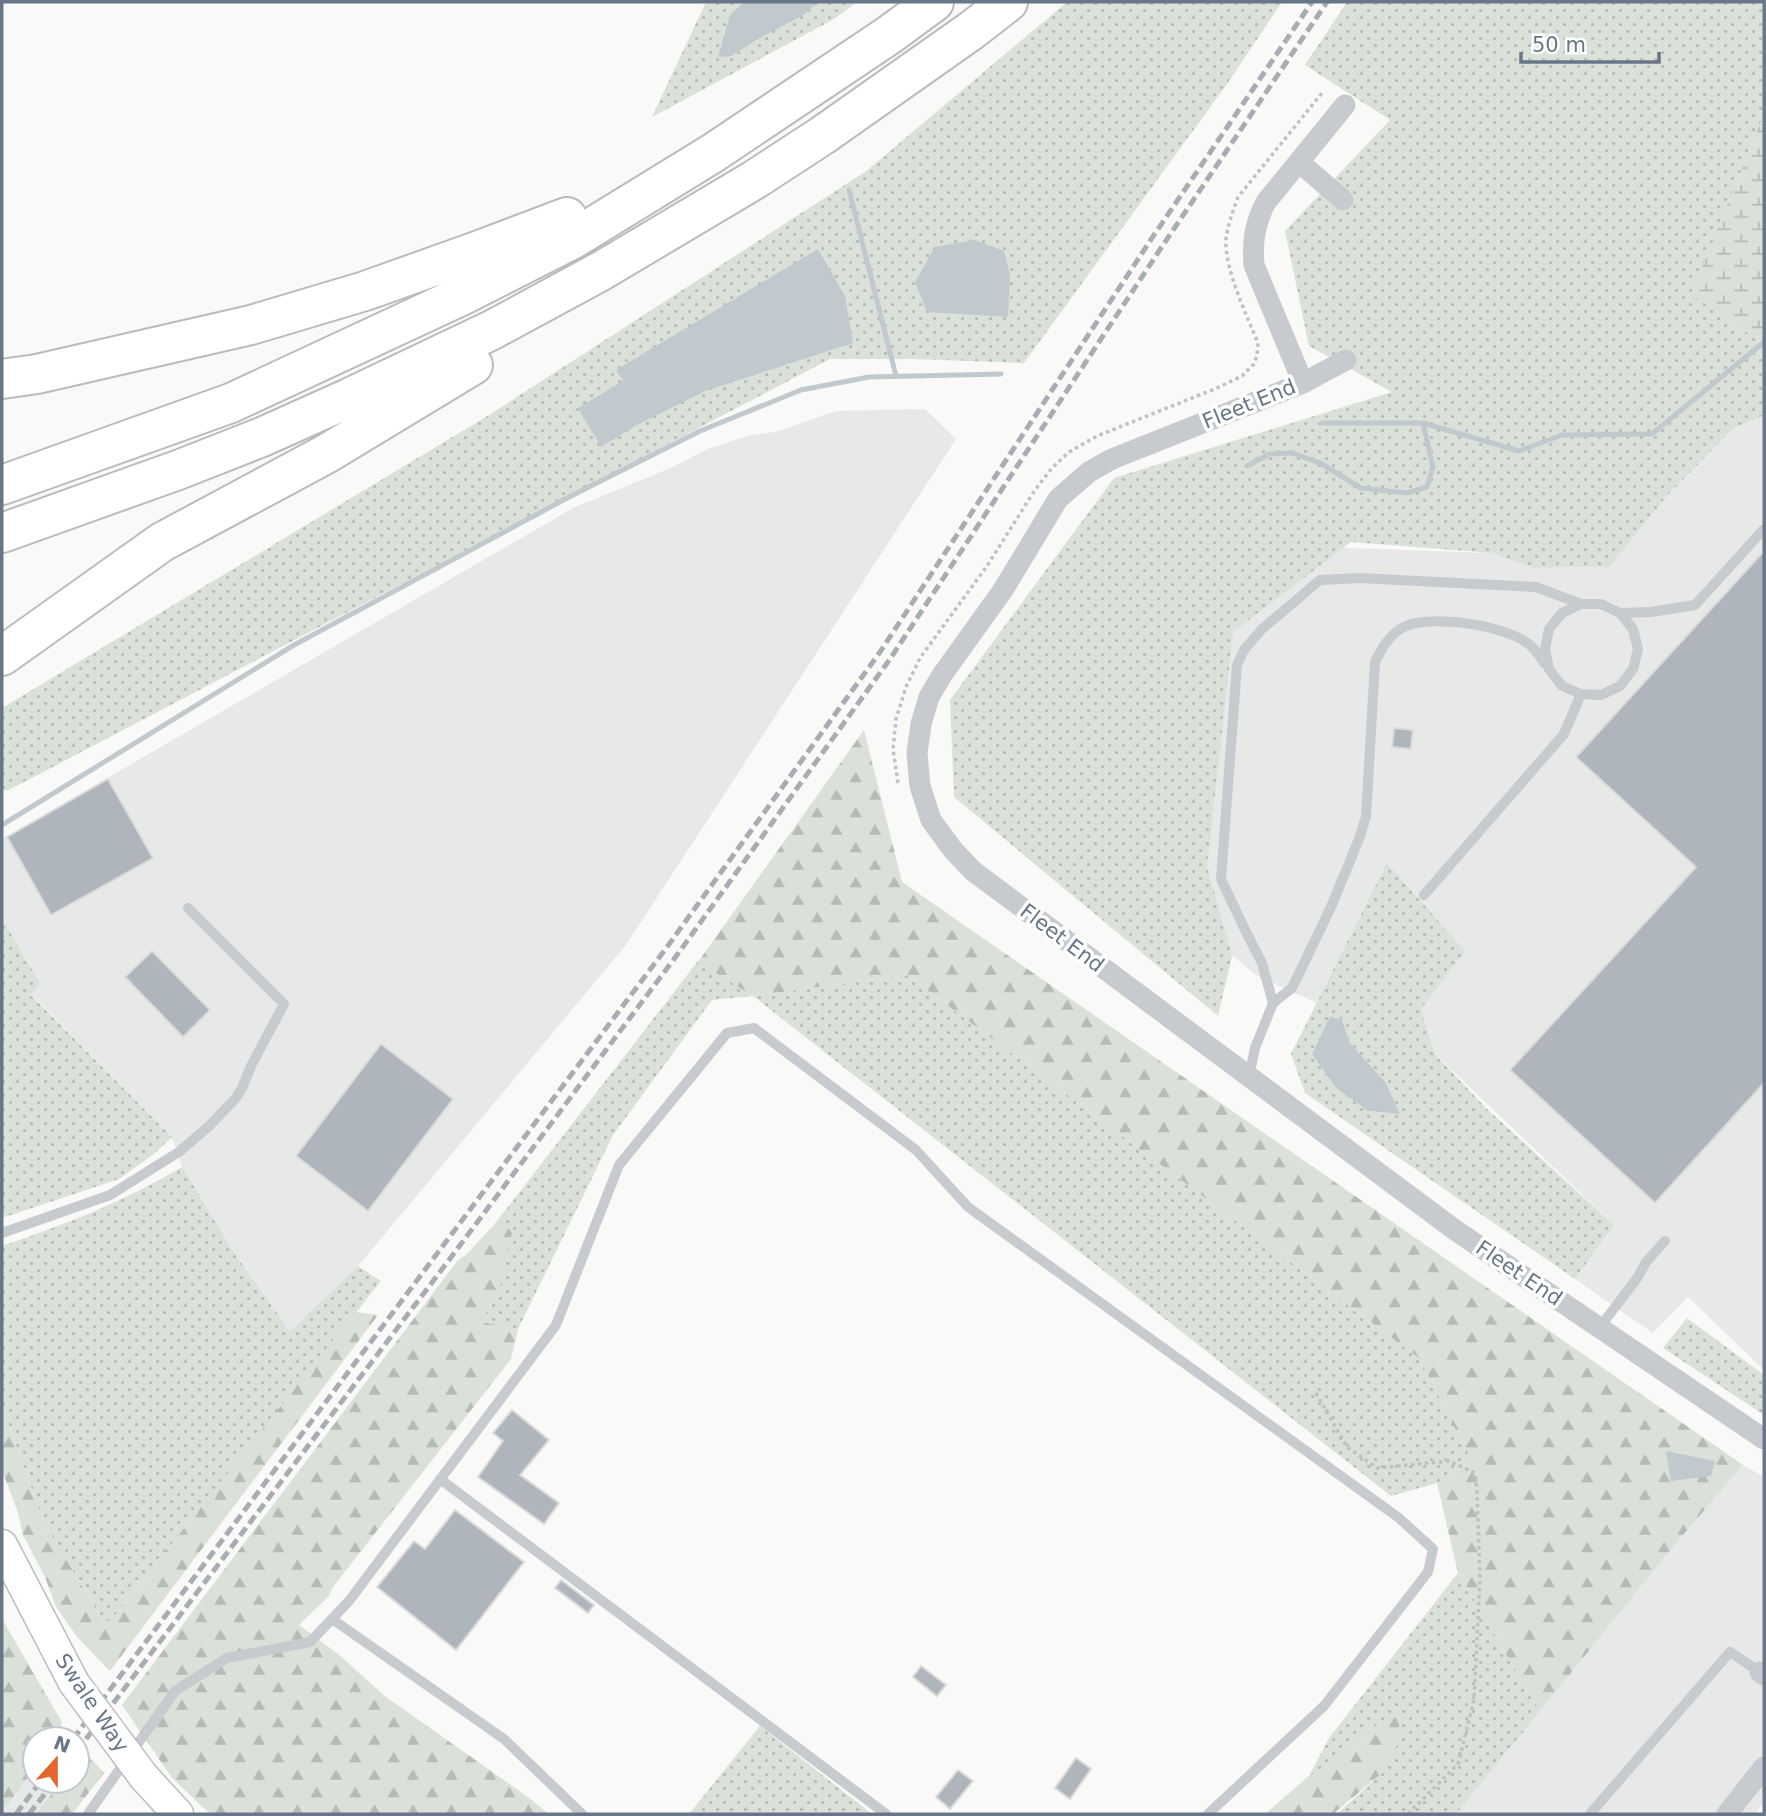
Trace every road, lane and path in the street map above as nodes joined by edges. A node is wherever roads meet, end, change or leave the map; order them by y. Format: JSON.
{"nodes":[{"id":1,"x":934,"y":2,"type":"edge"},
{"id":2,"x":1008,"y":2,"type":"edge"},
{"id":3,"x":1345,"y":105,"type":"dead end"},
{"id":4,"x":713,"y":153,"type":"junction"},
{"id":5,"x":1299,"y":162,"type":"junction"},
{"id":6,"x":754,"y":180,"type":"junction"},
{"id":7,"x":1343,"y":200,"type":"dead end"},
{"id":8,"x":1346,"y":360,"type":"dead end"},
{"id":9,"x":2,"y":379,"type":"edge"},
{"id":10,"x":1303,"y":383,"type":"junction"},
{"id":11,"x":2,"y":485,"type":"edge"},
{"id":12,"x":1764,"y":529,"type":"edge"},
{"id":13,"x":2,"y":533,"type":"edge"},
{"id":14,"x":1581,"y":604,"type":"junction"},
{"id":15,"x":1620,"y":613,"type":"junction"},
{"id":16,"x":2,"y":656,"type":"edge"},
{"id":17,"x":1549,"y":669,"type":"junction"},
{"id":18,"x":1581,"y":694,"type":"junction"},
{"id":19,"x":1424,"y":895,"type":"dead end"},
{"id":20,"x":188,"y":908,"type":"dead end"},
{"id":21,"x":1273,"y":1003,"type":"junction"},
{"id":22,"x":1250,"y":1077,"type":"junction"},
{"id":23,"x":2,"y":1233,"type":"edge"},
{"id":24,"x":1665,"y":1241,"type":"dead end"},
{"id":25,"x":1600,"y":1327,"type":"junction"},
{"id":26,"x":1764,"y":1439,"type":"edge"},
{"id":27,"x":440,"y":1479,"type":"junction"},
{"id":28,"x":2,"y":1545,"type":"edge"},
{"id":29,"x":332,"y":1619,"type":"junction"},
{"id":30,"x":1762,"y":1674,"type":"edge"},
{"id":31,"x":1764,"y":1767,"type":"edge"},
{"id":32,"x":88,"y":1814,"type":"edge"},
{"id":33,"x":178,"y":1814,"type":"edge"},
{"id":34,"x":582,"y":1814,"type":"edge"},
{"id":35,"x":886,"y":1814,"type":"edge"},
{"id":36,"x":1208,"y":1814,"type":"edge"},
{"id":37,"x":1590,"y":1814,"type":"edge"},
{"id":38,"x":1727,"y":1814,"type":"edge"}],
"edges":[{"from":1,"to":4,"type":"highway"},
{"from":2,"to":6,"type":"highway"},
{"from":3,"to":5,"type":"street"},
{"from":4,"to":9,"type":"highway"},
{"from":4,"to":11,"type":"highway"},
{"from":5,"to":7,"type":"street"},
{"from":5,"to":10,"type":"street"},
{"from":6,"to":13,"type":"highway"},
{"from":6,"to":16,"type":"highway"},
{"from":8,"to":10,"type":"street","name":"Fleet End"},
{"from":10,"to":22,"type":"street","name":"Fleet End"},
{"from":12,"to":15,"type":"lane"},
{"from":14,"to":15,"type":"lane"},
{"from":14,"to":17,"type":"lane"},
{"from":14,"to":21,"type":"lane"},
{"from":15,"to":18,"type":"lane"},
{"from":17,"to":18,"type":"lane"},
{"from":17,"to":21,"type":"lane"},
{"from":18,"to":19,"type":"lane"},
{"from":20,"to":23,"type":"lane"},
{"from":21,"to":22,"type":"lane"},
{"from":22,"to":25,"type":"street","name":"Fleet End"},
{"from":24,"to":25,"type":"lane"},
{"from":25,"to":26,"type":"street","name":"Fleet End"},
{"from":27,"to":29,"type":"lane"},
{"from":27,"to":35,"type":"lane"},
{"from":27,"to":36,"type":"lane"},
{"from":28,"to":33,"type":"main road","name":"Swale Way","bridge":true},
{"from":29,"to":32,"type":"lane"},
{"from":29,"to":34,"type":"lane"},
{"from":30,"to":37,"type":"lane"},
{"from":31,"to":38,"type":"street"}]}
